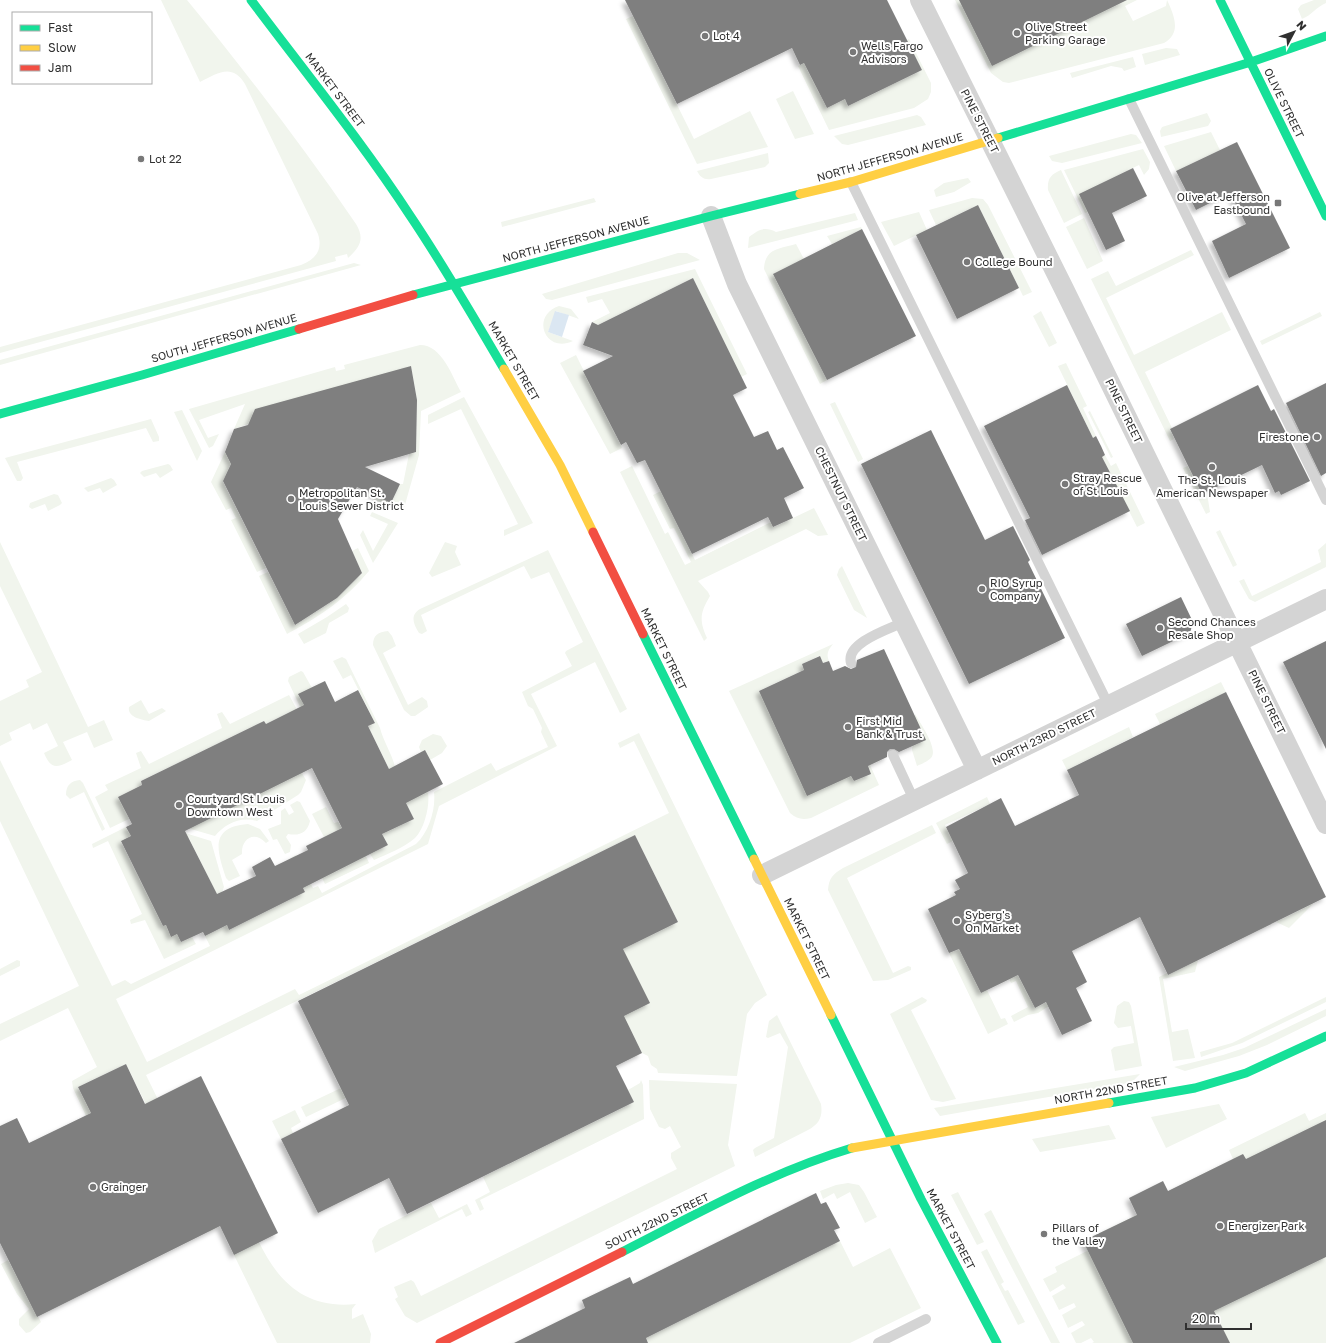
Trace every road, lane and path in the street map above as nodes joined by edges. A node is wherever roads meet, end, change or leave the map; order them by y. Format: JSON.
{"nodes":[{"id":1,"x":251,"y":0,"type":"edge"},
{"id":2,"x":920,"y":0,"type":"edge"},
{"id":3,"x":1220,"y":0,"type":"edge"},
{"id":4,"x":1326,"y":36,"type":"edge"},
{"id":5,"x":1251,"y":62,"type":"junction"},
{"id":6,"x":1129,"y":99,"type":"junction"},
{"id":7,"x":990,"y":141,"type":"junction"},
{"id":8,"x":851,"y":182,"type":"junction"},
{"id":9,"x":711,"y":216,"type":"junction"},
{"id":10,"x":1326,"y":216,"type":"edge"},
{"id":11,"x":454,"y":283,"type":"junction"},
{"id":12,"x":0,"y":414,"type":"edge"},
{"id":13,"x":1326,"y":500,"type":"edge"},
{"id":14,"x":1326,"y":599,"type":"edge"},
{"id":15,"x":904,"y":622,"type":"junction"},
{"id":16,"x":1238,"y":642,"type":"junction"},
{"id":17,"x":851,"y":663,"type":"dead end"},
{"id":18,"x":1109,"y":706,"type":"junction"},
{"id":19,"x":893,"y":754,"type":"dead end"},
{"id":20,"x":978,"y":770,"type":"junction"},
{"id":21,"x":914,"y":800,"type":"junction"},
{"id":22,"x":1326,"y":824,"type":"edge"},
{"id":23,"x":762,"y":875,"type":"junction"},
{"id":24,"x":1326,"y":1036,"type":"edge"},
{"id":25,"x":892,"y":1140,"type":"junction"},
{"id":26,"x":926,"y":1319,"type":"dead end"},
{"id":27,"x":440,"y":1343,"type":"edge"},
{"id":28,"x":878,"y":1343,"type":"edge"},
{"id":29,"x":997,"y":1343,"type":"edge"}],
"edges":[{"from":1,"to":11,"type":"main road","name":"MARKET STREET"},
{"from":2,"to":7,"type":"street","name":"PINE STREET"},
{"from":3,"to":5,"type":"main road","name":"OLIVE STREET"},
{"from":4,"to":5,"type":"main road","name":"NORTH JEFFERSON AVENUE"},
{"from":5,"to":6,"type":"main road","name":"NORTH JEFFERSON AVENUE"},
{"from":5,"to":10,"type":"main road","name":"OLIVE STREET"},
{"from":6,"to":7,"type":"main road","name":"NORTH JEFFERSON AVENUE"},
{"from":6,"to":13,"type":"lane"},
{"from":7,"to":8,"type":"main road","name":"NORTH JEFFERSON AVENUE"},
{"from":7,"to":16,"type":"street","name":"PINE STREET"},
{"from":8,"to":9,"type":"main road","name":"NORTH JEFFERSON AVENUE"},
{"from":8,"to":18,"type":"lane"},
{"from":9,"to":11,"type":"main road","name":"NORTH JEFFERSON AVENUE"},
{"from":9,"to":15,"type":"street","name":"CHESTNUT STREET"},
{"from":11,"to":12,"type":"main road","name":"SOUTH JEFFERSON AVENUE"},
{"from":11,"to":23,"type":"main road","name":"MARKET STREET"},
{"from":14,"to":16,"type":"street","name":"NORTH 23RD STREET"},
{"from":15,"to":17,"type":"lane"},
{"from":15,"to":20,"type":"street","name":"CHESTNUT STREET"},
{"from":16,"to":18,"type":"street","name":"NORTH 23RD STREET"},
{"from":16,"to":22,"type":"street","name":"PINE STREET"},
{"from":18,"to":20,"type":"street","name":"NORTH 23RD STREET"},
{"from":19,"to":21,"type":"lane"},
{"from":20,"to":21,"type":"street","name":"NORTH 23RD STREET"},
{"from":21,"to":23,"type":"street","name":"NORTH 23RD STREET"},
{"from":23,"to":25,"type":"main road","name":"MARKET STREET"},
{"from":24,"to":25,"type":"main road","name":"NORTH 22ND STREET"},
{"from":25,"to":27,"type":"main road","name":"SOUTH 22ND STREET"},
{"from":25,"to":29,"type":"main road","name":"MARKET STREET"},
{"from":26,"to":28,"type":"lane"}]}
